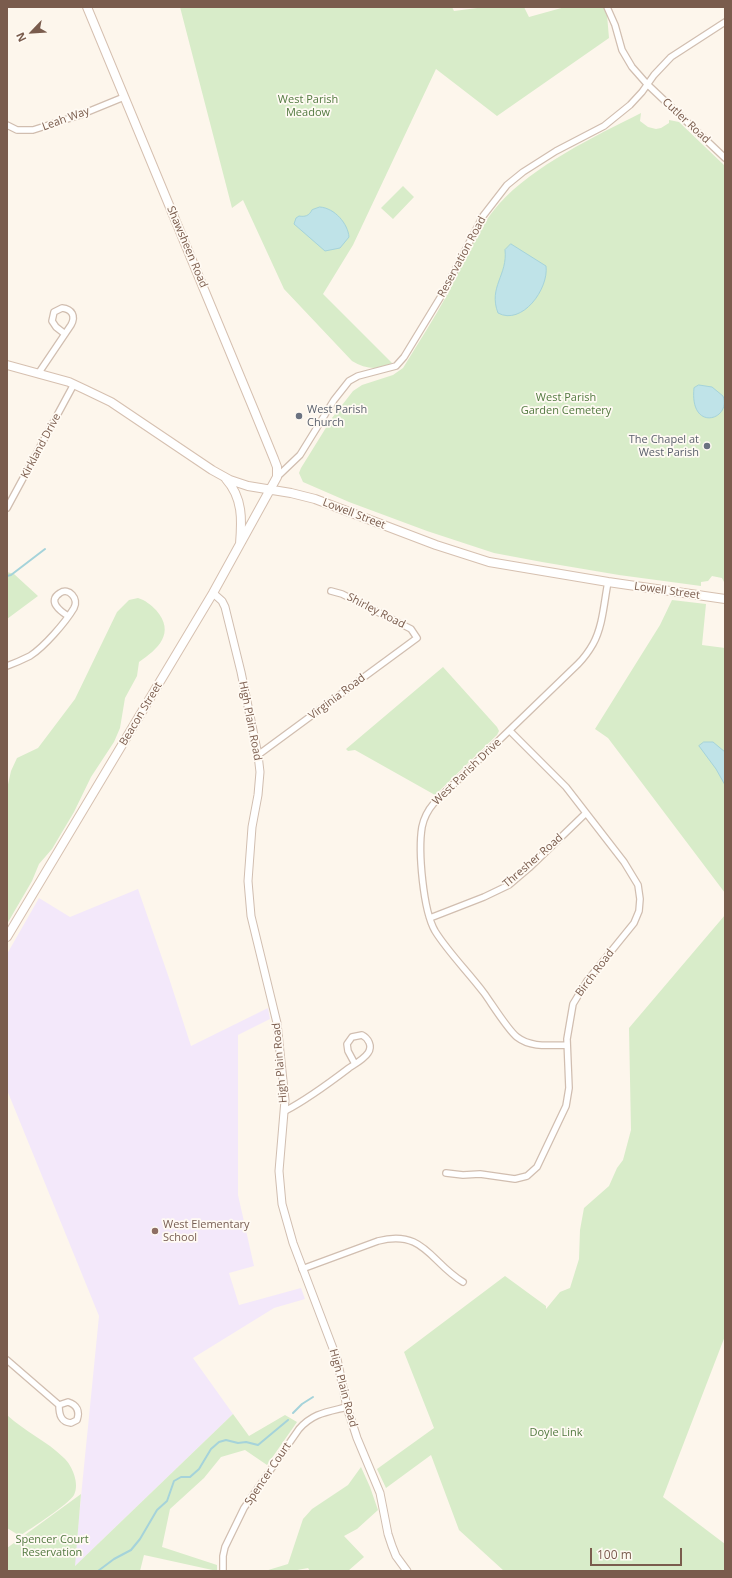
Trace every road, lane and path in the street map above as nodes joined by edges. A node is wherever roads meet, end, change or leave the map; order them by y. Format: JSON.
{"nodes":[{"id":1,"x":87,"y":7,"type":"edge"},
{"id":2,"x":607,"y":7,"type":"edge"},
{"id":3,"x":725,"y":22,"type":"edge"},
{"id":4,"x":647,"y":84,"type":"junction"},
{"id":5,"x":124,"y":97,"type":"junction"},
{"id":6,"x":7,"y":125,"type":"edge"},
{"id":7,"x":725,"y":158,"type":"edge"},
{"id":8,"x":65,"y":334,"type":"junction"},
{"id":9,"x":7,"y":365,"type":"edge"},
{"id":10,"x":38,"y":374,"type":"junction"},
{"id":11,"x":74,"y":384,"type":"junction"},
{"id":12,"x":220,"y":475,"type":"junction"},
{"id":13,"x":277,"y":477,"type":"junction"},
{"id":14,"x":271,"y":489,"type":"junction"},
{"id":15,"x":7,"y":508,"type":"edge"},
{"id":16,"x":240,"y":546,"type":"junction"},
{"id":17,"x":608,"y":582,"type":"junction"},
{"id":18,"x":331,"y":591,"type":"dead end"},
{"id":19,"x":213,"y":593,"type":"junction"},
{"id":20,"x":725,"y":599,"type":"edge"},
{"id":21,"x":68,"y":616,"type":"junction"},
{"id":22,"x":417,"y":638,"type":"joint"},
{"id":23,"x":7,"y":666,"type":"edge"},
{"id":24,"x":510,"y":731,"type":"junction"},
{"id":25,"x":258,"y":755,"type":"junction"},
{"id":26,"x":586,"y":813,"type":"junction"},
{"id":27,"x":430,"y":918,"type":"junction"},
{"id":28,"x":7,"y":937,"type":"edge"},
{"id":29,"x":566,"y":1045,"type":"junction"},
{"id":30,"x":355,"y":1064,"type":"junction"},
{"id":31,"x":285,"y":1111,"type":"junction"},
{"id":32,"x":446,"y":1173,"type":"dead end"},
{"id":33,"x":302,"y":1269,"type":"junction"},
{"id":34,"x":463,"y":1282,"type":"dead end"},
{"id":35,"x":7,"y":1360,"type":"edge"},
{"id":36,"x":59,"y":1405,"type":"dead end"},
{"id":37,"x":347,"y":1407,"type":"junction"},
{"id":38,"x":223,"y":1571,"type":"edge"},
{"id":39,"x":407,"y":1571,"type":"edge"}],
"edges":[{"from":1,"to":5,"type":"main road","name":"Shawsheen Road"},
{"from":2,"to":4,"type":"street"},
{"from":3,"to":4,"type":"street","name":"Reservation Road"},
{"from":4,"to":7,"type":"street","name":"Cutler Road"},
{"from":4,"to":13,"type":"street","name":"Reservation Road"},
{"from":5,"to":6,"type":"street","name":"Leah Way"},
{"from":5,"to":13,"type":"main road","name":"Shawsheen Road"},
{"from":8,"to":8,"type":"street"},
{"from":8,"to":10,"type":"street"},
{"from":9,"to":10,"type":"main road","name":"Lowell Street"},
{"from":10,"to":11,"type":"main road","name":"Lowell Street"},
{"from":11,"to":12,"type":"main road","name":"Lowell Street"},
{"from":11,"to":15,"type":"street","name":"Kirkland Drive"},
{"from":12,"to":14,"type":"main road","name":"Lowell Street"},
{"from":12,"to":16,"type":"main road"},
{"from":13,"to":14,"type":"main road"},
{"from":14,"to":16,"type":"main road","name":"Beacon Street"},
{"from":14,"to":17,"type":"main road","name":"Lowell Street"},
{"from":16,"to":19,"type":"main road","name":"Beacon Street"},
{"from":17,"to":20,"type":"main road","name":"Lowell Street"},
{"from":17,"to":24,"type":"street","name":"West Parish Drive"},
{"from":18,"to":22,"type":"street","name":"Shirley Road"},
{"from":19,"to":25,"type":"street","name":"High Plain Road"},
{"from":19,"to":28,"type":"main road","name":"Beacon Street"},
{"from":21,"to":21,"type":"street"},
{"from":21,"to":23,"type":"street"},
{"from":22,"to":25,"type":"street","name":"Virginia Road"},
{"from":24,"to":26,"type":"street","name":"Birch Road"},
{"from":24,"to":27,"type":"street","name":"West Parish Drive"},
{"from":25,"to":31,"type":"street","name":"High Plain Road"},
{"from":26,"to":27,"type":"street","name":"Thresher Road"},
{"from":26,"to":29,"type":"street","name":"Birch Road"},
{"from":27,"to":29,"type":"street","name":"West Parish Drive"},
{"from":29,"to":32,"type":"street","name":"Birch Road"},
{"from":30,"to":30,"type":"street"},
{"from":30,"to":31,"type":"street"},
{"from":31,"to":33,"type":"street","name":"High Plain Road"},
{"from":33,"to":34,"type":"street"},
{"from":33,"to":37,"type":"street","name":"High Plain Road"},
{"from":35,"to":36,"type":"street"},
{"from":37,"to":38,"type":"street","name":"Spencer Court"},
{"from":37,"to":39,"type":"street","name":"High Plain Road"}]}
